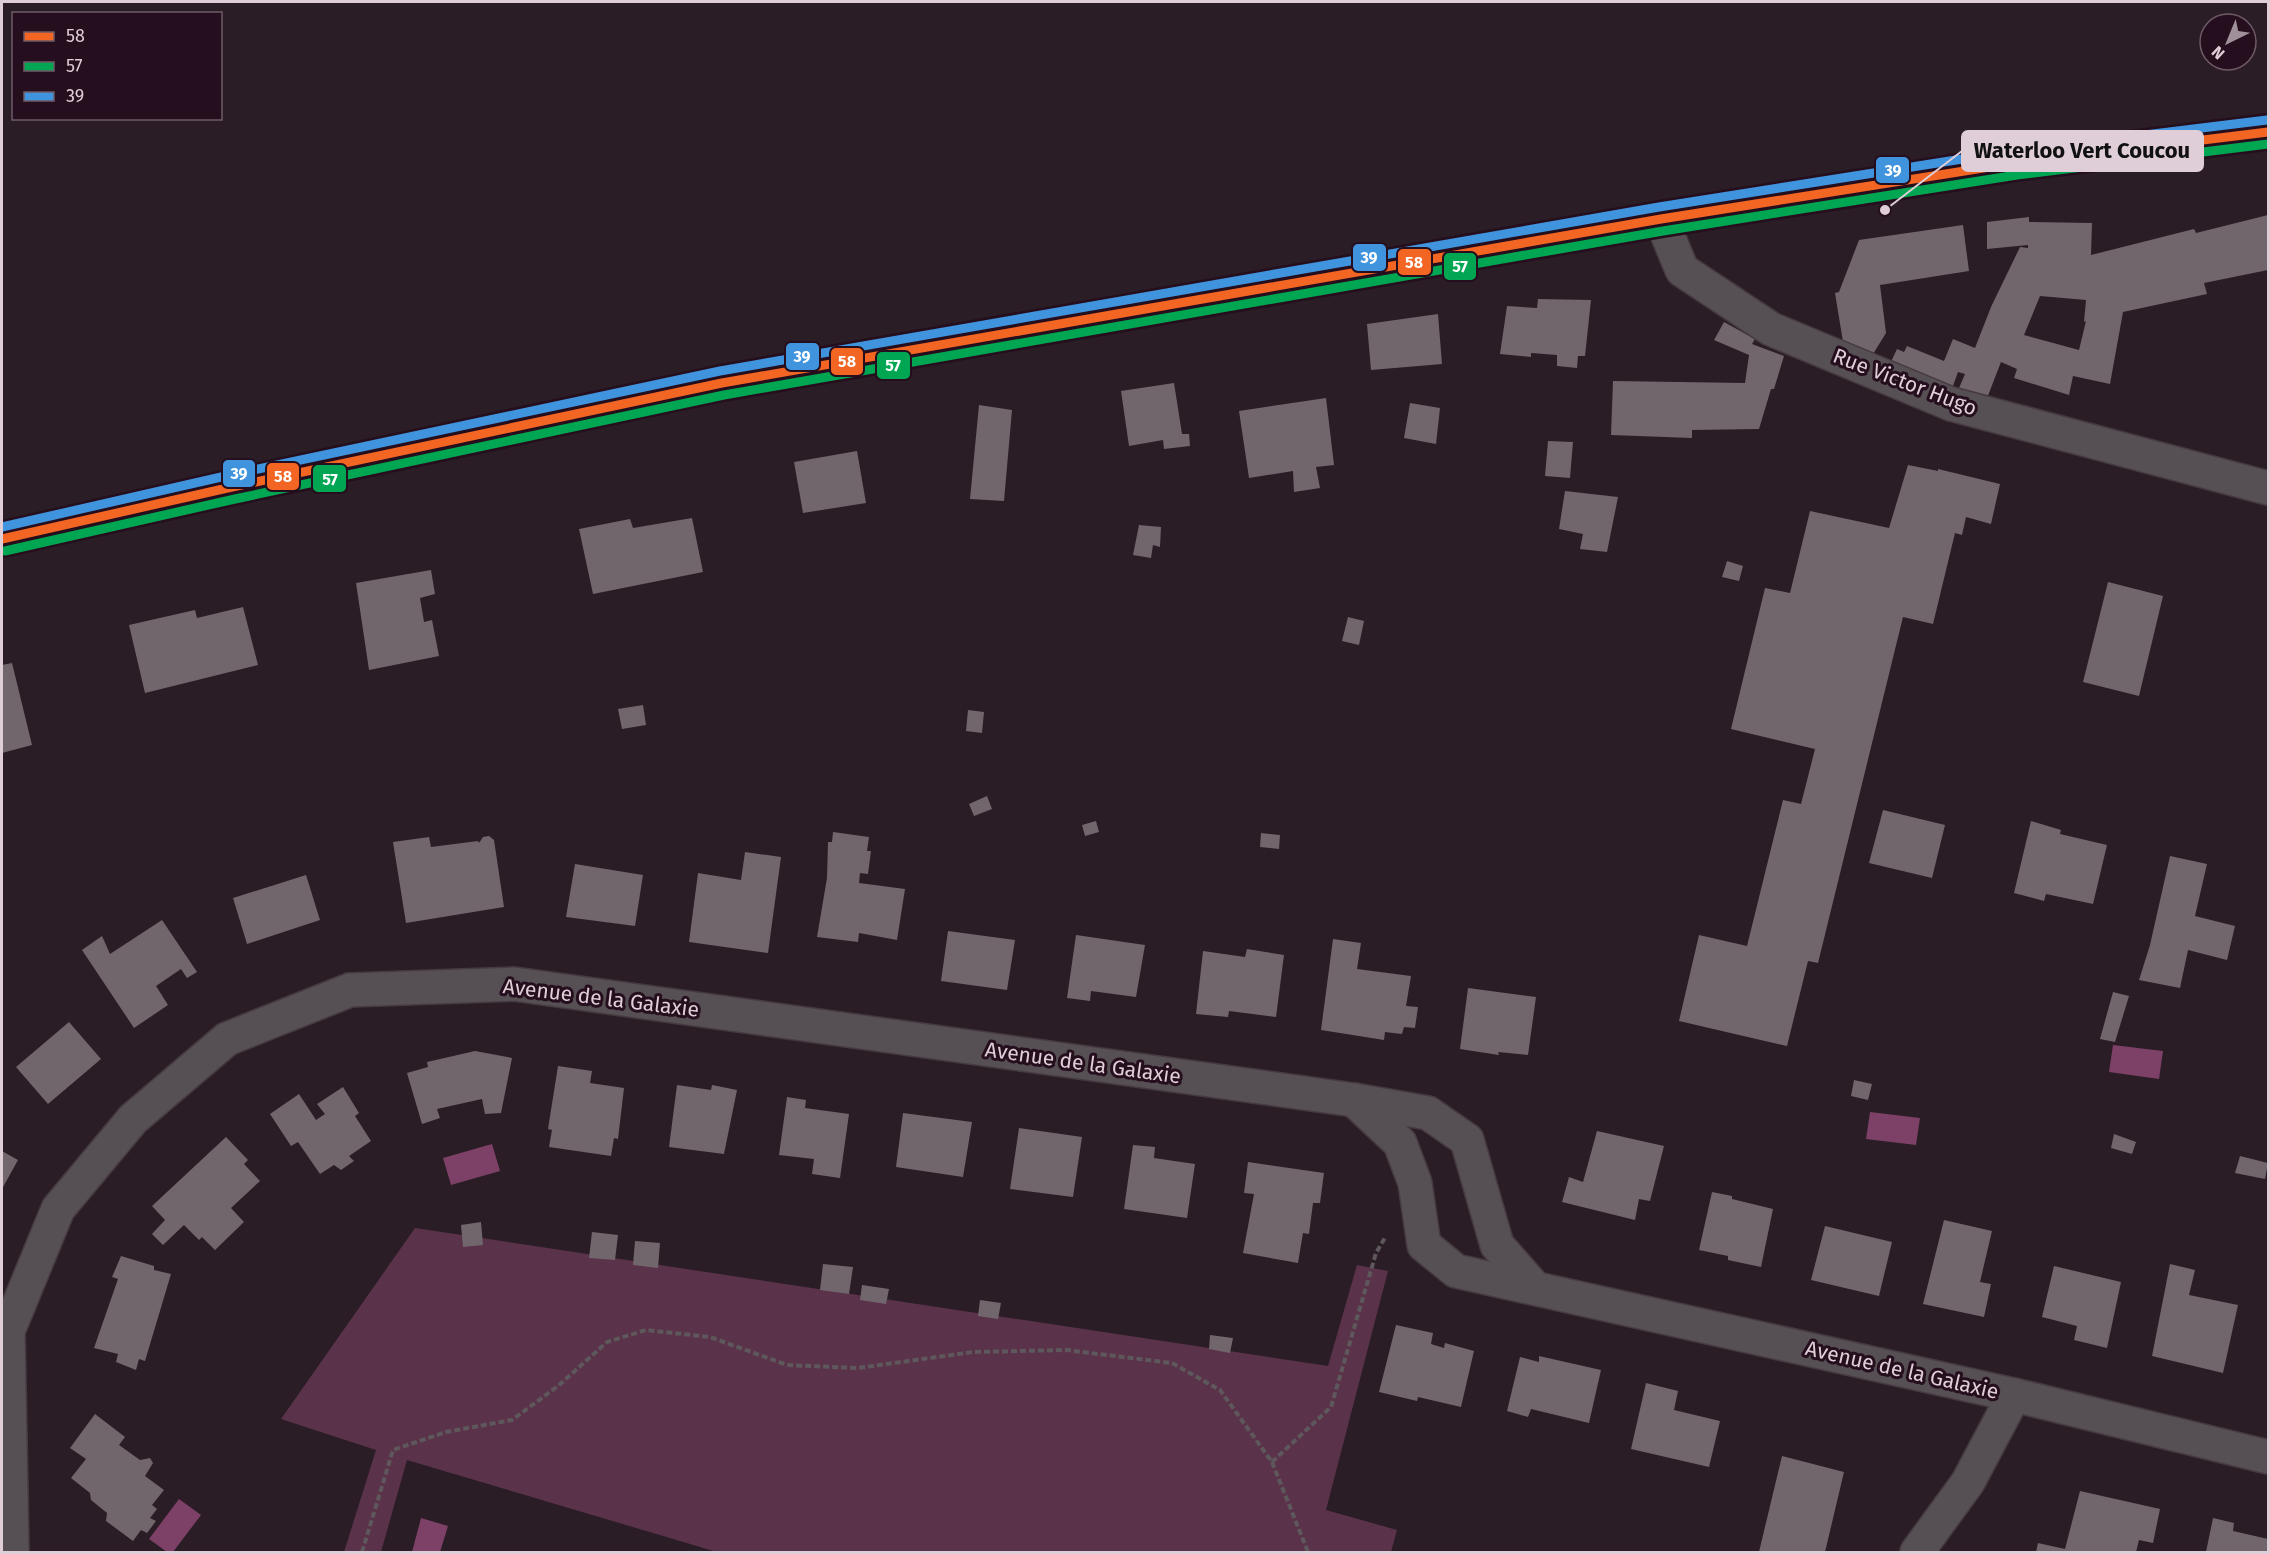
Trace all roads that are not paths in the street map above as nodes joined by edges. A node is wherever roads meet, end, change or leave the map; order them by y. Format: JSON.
{"nodes":[{"id":1,"x":2268,"y":132,"type":"edge"},
{"id":2,"x":1661,"y":219,"type":"junction"},
{"id":3,"x":2268,"y":488,"type":"edge"},
{"id":4,"x":2,"y":539,"type":"edge"},
{"id":5,"x":1354,"y":1100,"type":"junction"},
{"id":6,"x":1534,"y":1287,"type":"junction"},
{"id":7,"x":2014,"y":1395,"type":"junction"},
{"id":8,"x":2268,"y":1457,"type":"edge"},
{"id":9,"x":14,"y":1551,"type":"edge"},
{"id":10,"x":1917,"y":1552,"type":"edge"}],
"edges":[{"from":1,"to":2,"type":"main road"},
{"from":2,"to":3,"type":"street","name":"Rue Victor Hugo"},
{"from":2,"to":4,"type":"main road"},
{"from":5,"to":6,"type":"street","name":"Avenue de la Galaxie"},
{"from":5,"to":6,"type":"street","name":"Avenue de la Galaxie"},
{"from":5,"to":9,"type":"street","name":"Avenue de la Galaxie"},
{"from":6,"to":7,"type":"street","name":"Avenue de la Galaxie"},
{"from":7,"to":8,"type":"street","name":"Avenue de la Galaxie"},
{"from":7,"to":10,"type":"street"}]}
